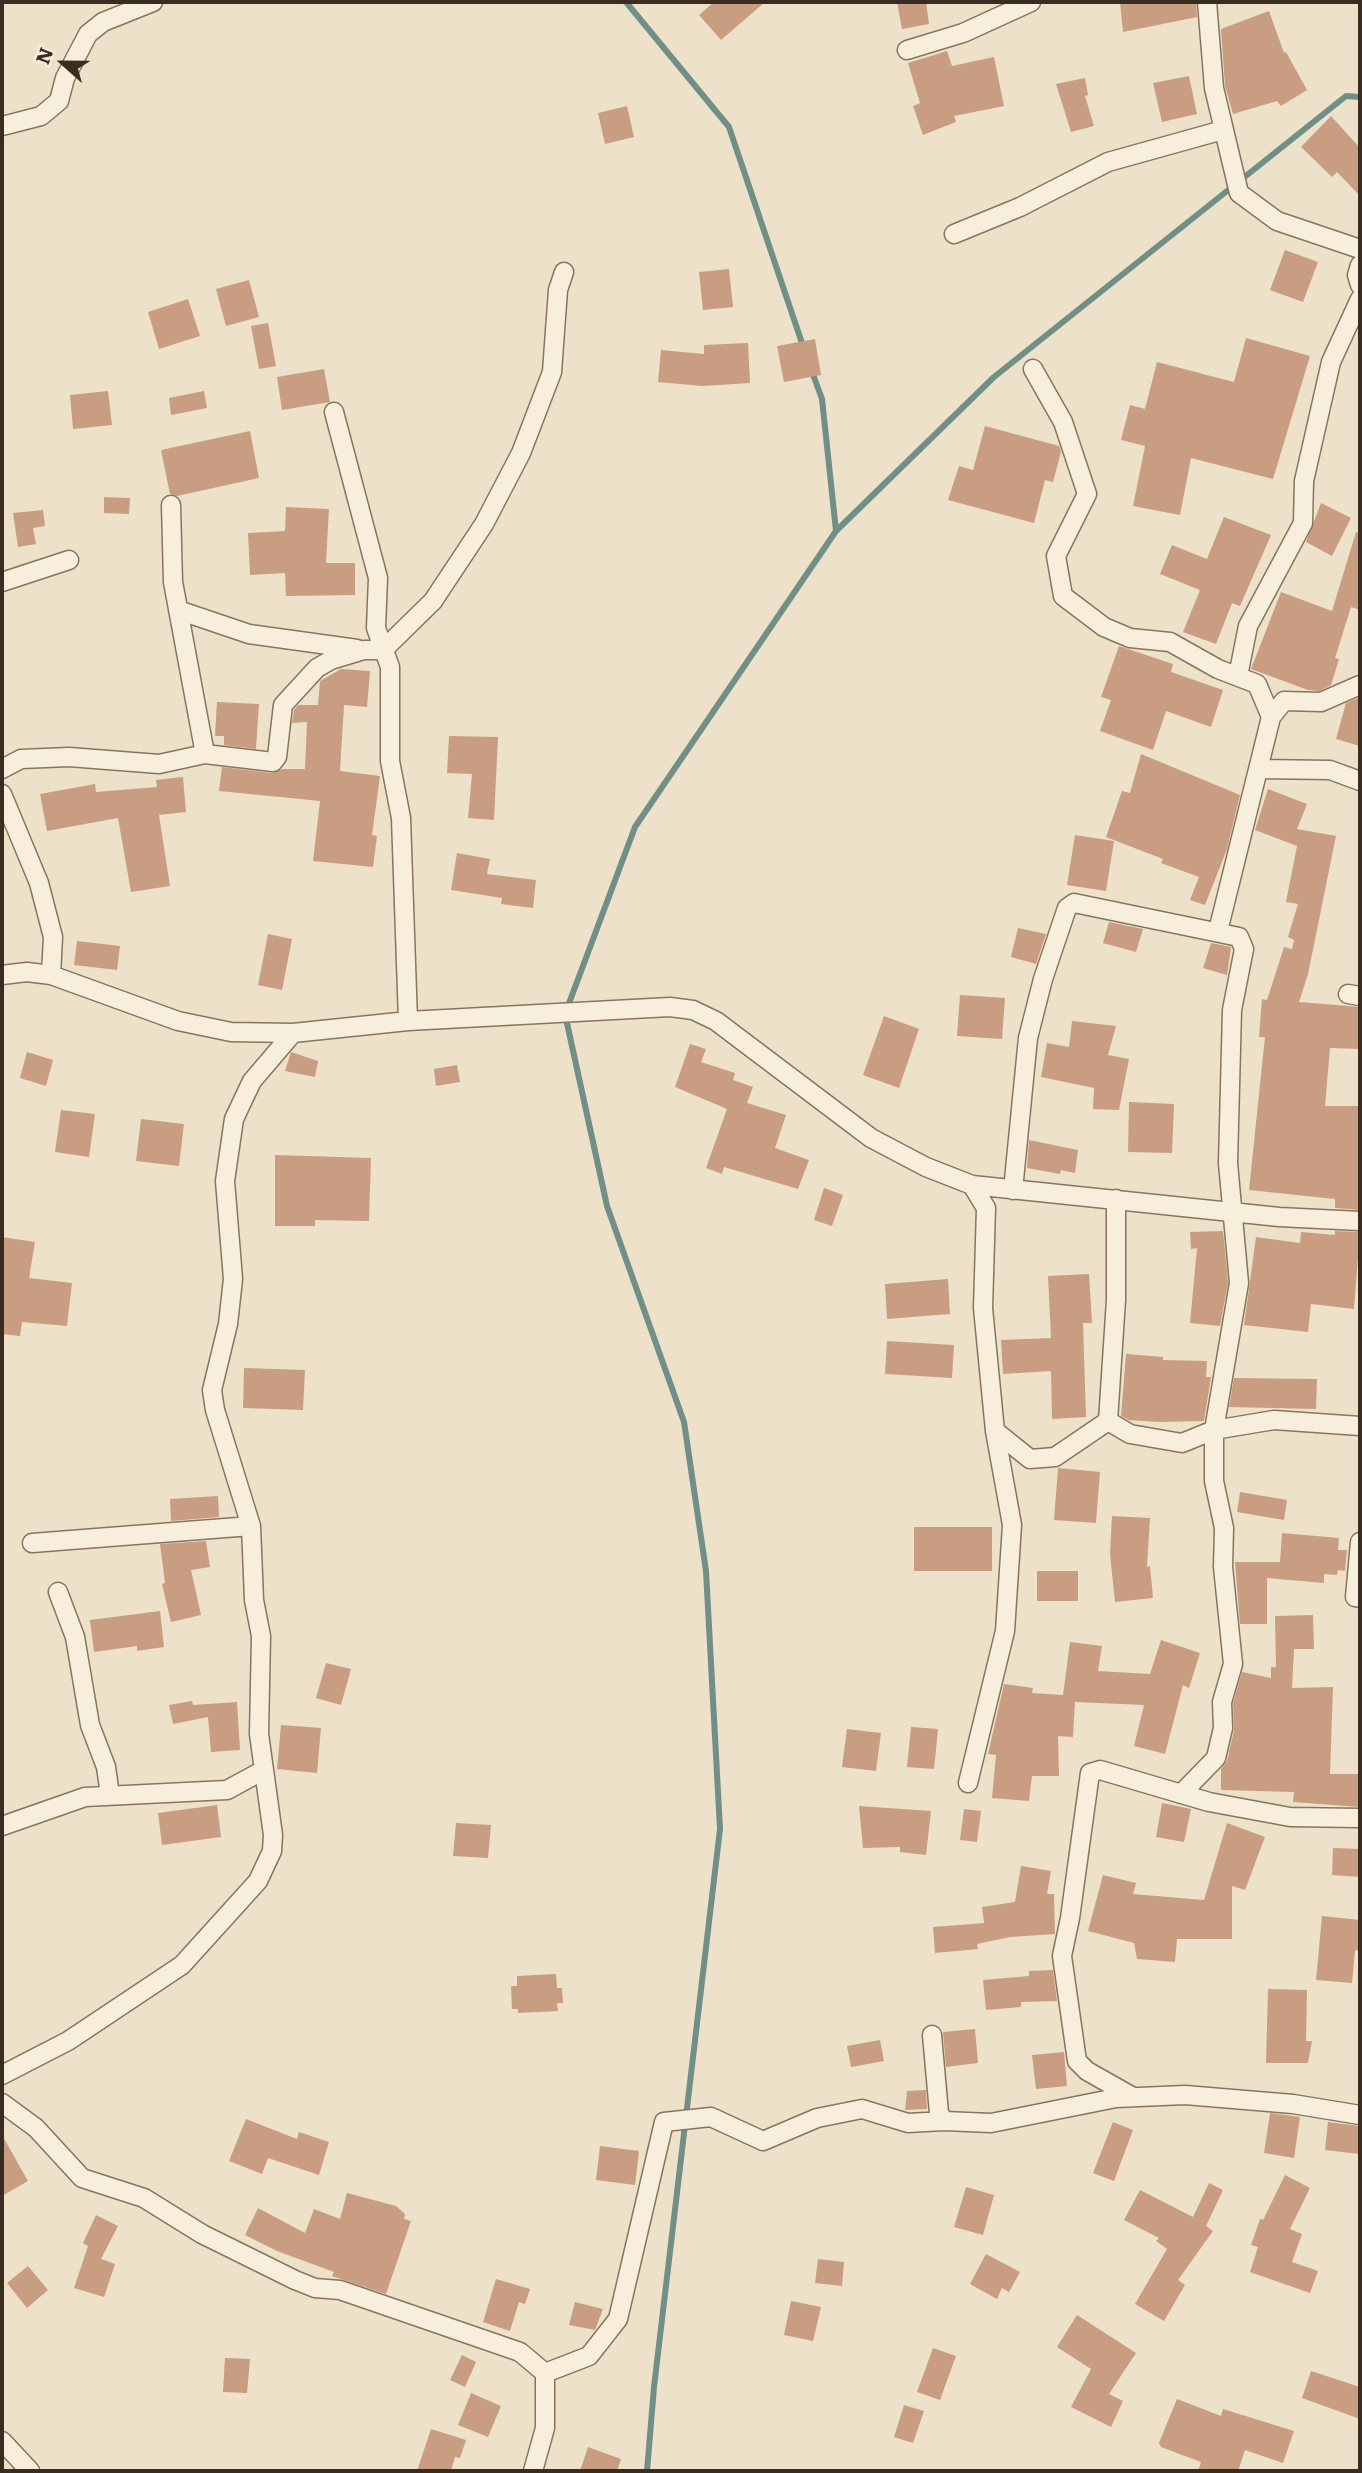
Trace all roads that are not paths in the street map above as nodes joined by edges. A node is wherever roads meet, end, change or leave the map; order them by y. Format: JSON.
{"nodes":[{"id":1,"x":153,"y":2,"type":"edge"},
{"id":2,"x":1031,"y":2,"type":"edge"},
{"id":3,"x":1207,"y":2,"type":"edge"},
{"id":4,"x":907,"y":50,"type":"dead end"},
{"id":5,"x":2,"y":126,"type":"edge"},
{"id":6,"x":1223,"y":130,"type":"junction"},
{"id":7,"x":954,"y":234,"type":"dead end"},
{"id":8,"x":1360,"y":249,"type":"edge"},
{"id":9,"x":1360,"y":265,"type":"edge"},
{"id":10,"x":564,"y":272,"type":"dead end"},
{"id":11,"x":1360,"y":285,"type":"edge"},
{"id":12,"x":1360,"y":299,"type":"edge"},
{"id":13,"x":1032,"y":369,"type":"dead end"},
{"id":14,"x":334,"y":412,"type":"dead end"},
{"id":15,"x":171,"y":505,"type":"dead end"},
{"id":16,"x":69,"y":560,"type":"dead end"},
{"id":17,"x":2,"y":582,"type":"edge"},
{"id":18,"x":177,"y":610,"type":"junction"},
{"id":19,"x":364,"y":650,"type":"junction"},
{"id":20,"x":383,"y":650,"type":"junction"},
{"id":21,"x":1238,"y":676,"type":"junction"},
{"id":22,"x":1360,"y":685,"type":"edge"},
{"id":23,"x":1271,"y":717,"type":"junction"},
{"id":24,"x":205,"y":754,"type":"junction"},
{"id":25,"x":2,"y":769,"type":"edge"},
{"id":26,"x":1259,"y":769,"type":"junction"},
{"id":27,"x":1360,"y":781,"type":"edge"},
{"id":28,"x":2,"y":794,"type":"edge"},
{"id":29,"x":1219,"y":931,"type":"junction"},
{"id":30,"x":2,"y":975,"type":"edge"},
{"id":31,"x":51,"y":975,"type":"junction"},
{"id":32,"x":408,"y":1021,"type":"junction"},
{"id":33,"x":293,"y":1033,"type":"junction"},
{"id":34,"x":972,"y":1185,"type":"junction"},
{"id":35,"x":1013,"y":1190,"type":"junction"},
{"id":36,"x":1116,"y":1199,"type":"junction"},
{"id":37,"x":1231,"y":1210,"type":"junction"},
{"id":38,"x":1360,"y":1221,"type":"edge"},
{"id":39,"x":1108,"y":1421,"type":"junction"},
{"id":40,"x":1360,"y":1426,"type":"edge"},
{"id":41,"x":1214,"y":1430,"type":"junction"},
{"id":42,"x":995,"y":1431,"type":"junction"},
{"id":43,"x":251,"y":1526,"type":"junction"},
{"id":44,"x":1360,"y":1542,"type":"edge"},
{"id":45,"x":32,"y":1543,"type":"dead end"},
{"id":46,"x":58,"y":1592,"type":"dead end"},
{"id":47,"x":1360,"y":1598,"type":"edge"},
{"id":48,"x":262,"y":1771,"type":"junction"},
{"id":49,"x":968,"y":1783,"type":"dead end"},
{"id":50,"x":1181,"y":1794,"type":"junction"},
{"id":51,"x":110,"y":1796,"type":"junction"},
{"id":52,"x":1360,"y":1818,"type":"edge"},
{"id":53,"x":2,"y":1826,"type":"edge"},
{"id":54,"x":932,"y":2035,"type":"dead end"},
{"id":55,"x":2,"y":2075,"type":"edge"},
{"id":56,"x":1133,"y":2097,"type":"junction"},
{"id":57,"x":2,"y":2103,"type":"edge"},
{"id":58,"x":1360,"y":2115,"type":"edge"},
{"id":59,"x":944,"y":2121,"type":"junction"},
{"id":60,"x":545,"y":2373,"type":"junction"},
{"id":61,"x":2,"y":2441,"type":"edge"},
{"id":62,"x":30,"y":2471,"type":"edge"},
{"id":63,"x":534,"y":2471,"type":"edge"}],
"edges":[{"from":1,"to":5,"type":"street"},
{"from":2,"to":4,"type":"street"},
{"from":3,"to":6,"type":"street"},
{"from":6,"to":7,"type":"street"},
{"from":6,"to":8,"type":"street"},
{"from":9,"to":11,"type":"street"},
{"from":10,"to":20,"type":"street"},
{"from":12,"to":21,"type":"street"},
{"from":13,"to":21,"type":"street"},
{"from":14,"to":20,"type":"street"},
{"from":15,"to":18,"type":"street"},
{"from":16,"to":17,"type":"street"},
{"from":18,"to":19,"type":"street"},
{"from":18,"to":24,"type":"street"},
{"from":19,"to":20,"type":"street"},
{"from":19,"to":24,"type":"street"},
{"from":20,"to":32,"type":"street"},
{"from":21,"to":23,"type":"street"},
{"from":22,"to":23,"type":"street"},
{"from":23,"to":26,"type":"street"},
{"from":24,"to":25,"type":"street"},
{"from":26,"to":27,"type":"street"},
{"from":26,"to":29,"type":"street"},
{"from":28,"to":31,"type":"street"},
{"from":29,"to":35,"type":"street"},
{"from":29,"to":37,"type":"street"},
{"from":30,"to":31,"type":"street"},
{"from":31,"to":33,"type":"street"},
{"from":32,"to":33,"type":"street"},
{"from":32,"to":34,"type":"street"},
{"from":33,"to":43,"type":"street"},
{"from":34,"to":35,"type":"street"},
{"from":34,"to":42,"type":"street"},
{"from":35,"to":36,"type":"street"},
{"from":36,"to":37,"type":"street"},
{"from":36,"to":39,"type":"street"},
{"from":37,"to":38,"type":"street"},
{"from":37,"to":41,"type":"street"},
{"from":39,"to":41,"type":"street"},
{"from":39,"to":42,"type":"street"},
{"from":40,"to":41,"type":"street"},
{"from":41,"to":50,"type":"street"},
{"from":42,"to":49,"type":"street"},
{"from":43,"to":45,"type":"street"},
{"from":43,"to":48,"type":"street"},
{"from":44,"to":47,"type":"street"},
{"from":46,"to":51,"type":"street"},
{"from":48,"to":51,"type":"street"},
{"from":48,"to":55,"type":"street"},
{"from":50,"to":52,"type":"street"},
{"from":50,"to":56,"type":"street"},
{"from":51,"to":53,"type":"street"},
{"from":54,"to":59,"type":"street"},
{"from":56,"to":58,"type":"street"},
{"from":56,"to":59,"type":"street"},
{"from":57,"to":60,"type":"street"},
{"from":59,"to":60,"type":"street"},
{"from":60,"to":63,"type":"street"},
{"from":61,"to":62,"type":"street"}]}
